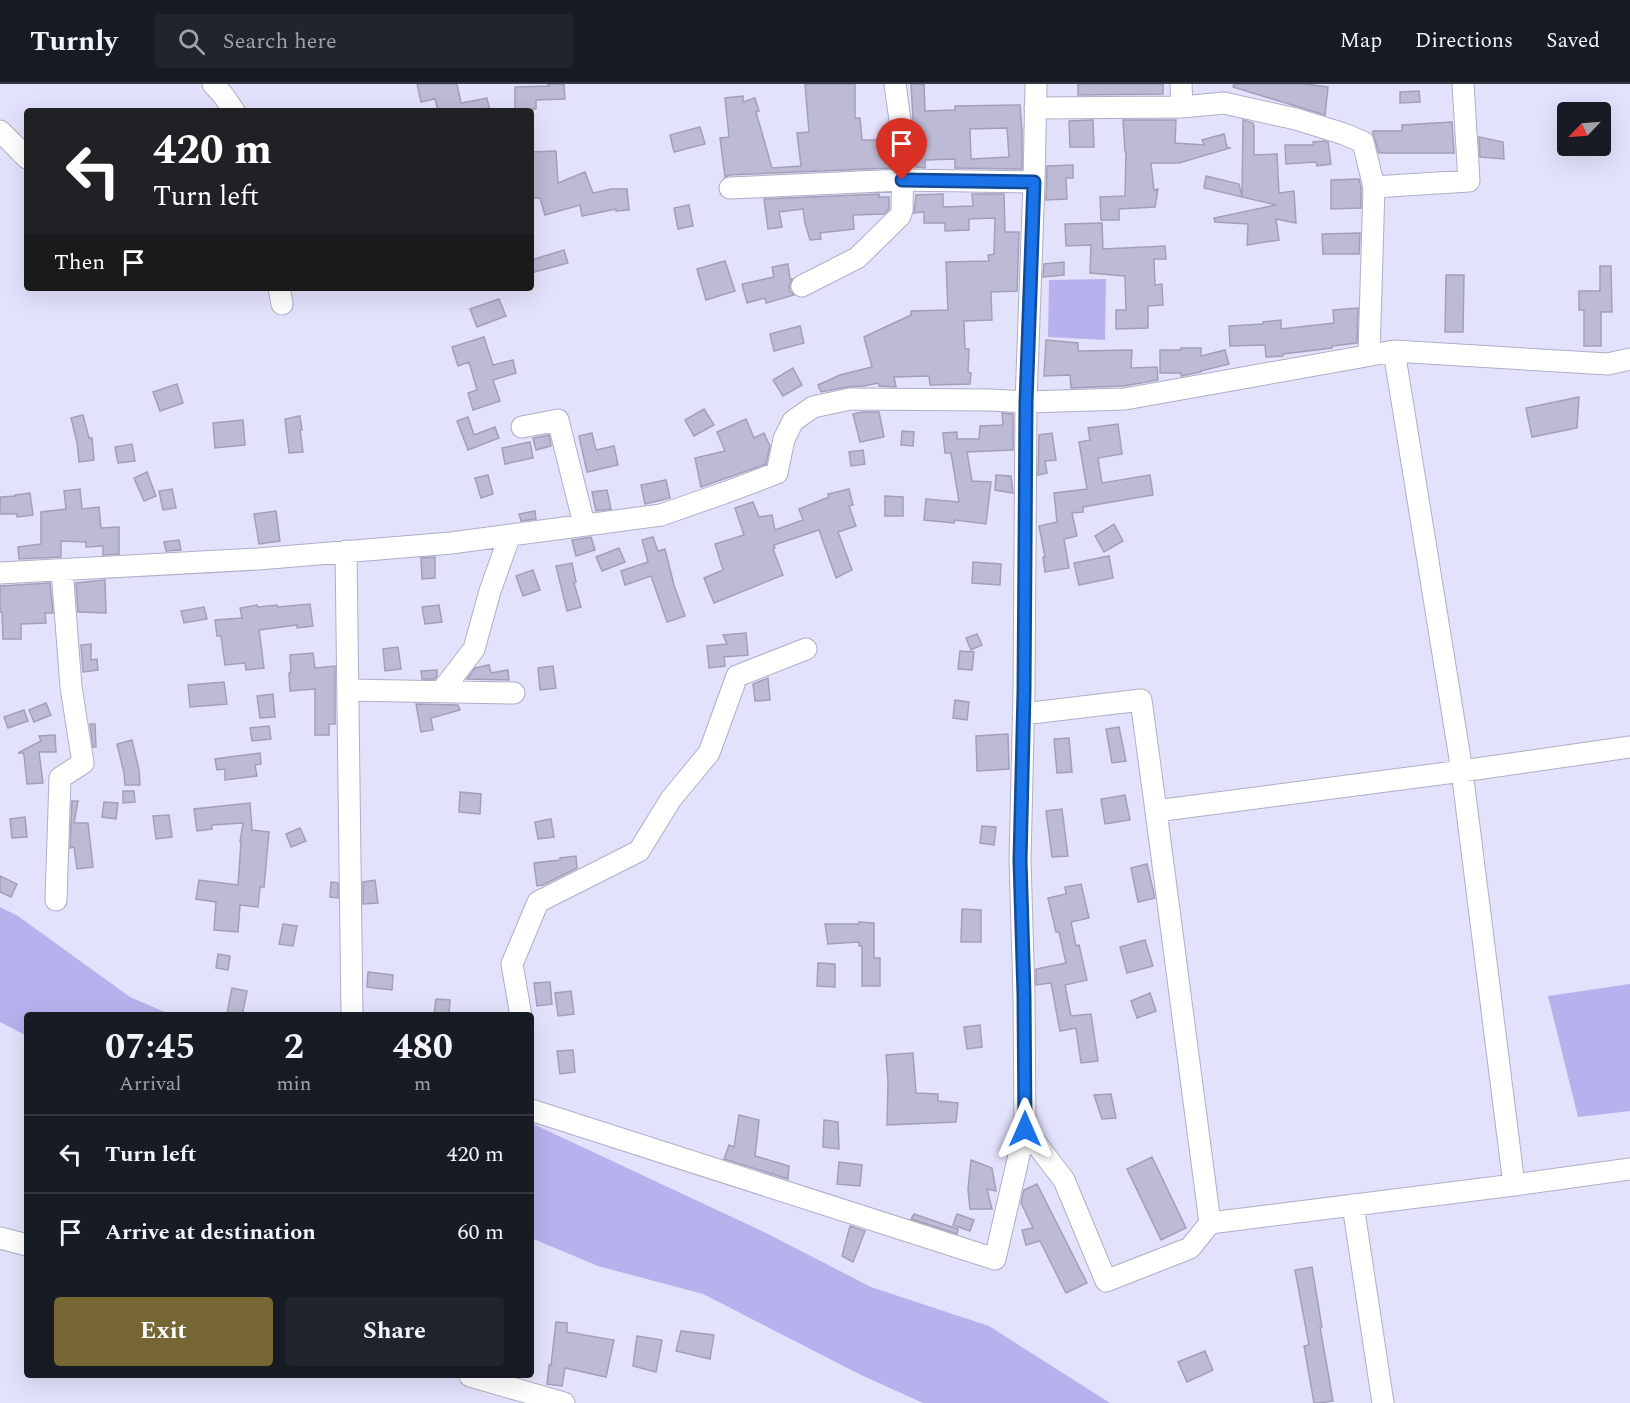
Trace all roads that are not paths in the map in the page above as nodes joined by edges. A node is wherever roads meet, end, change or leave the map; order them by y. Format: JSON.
{"nodes":[{"id":1,"x":213,"y":84,"type":"edge"},
{"id":2,"x":895,"y":84,"type":"edge"},
{"id":3,"x":1036,"y":84,"type":"edge"},
{"id":4,"x":1181,"y":84,"type":"edge"},
{"id":5,"x":1463,"y":84,"type":"edge"},
{"id":6,"x":1182,"y":107,"type":"junction"},
{"id":7,"x":232,"y":108,"type":"edge"},
{"id":8,"x":1035,"y":108,"type":"junction"},
{"id":9,"x":0,"y":131,"type":"edge"},
{"id":10,"x":24,"y":155,"type":"edge"},
{"id":11,"x":902,"y":180,"type":"junction"},
{"id":12,"x":1034,"y":182,"type":"junction"},
{"id":13,"x":1374,"y":186,"type":"junction"},
{"id":14,"x":730,"y":188,"type":"dead end"},
{"id":15,"x":802,"y":286,"type":"dead end"},
{"id":16,"x":1394,"y":351,"type":"junction"},
{"id":17,"x":1369,"y":355,"type":"junction"},
{"id":18,"x":1630,"y":359,"type":"edge"},
{"id":19,"x":1026,"y":402,"type":"junction"},
{"id":20,"x":522,"y":427,"type":"dead end"},
{"id":21,"x":584,"y":524,"type":"junction"},
{"id":22,"x":510,"y":535,"type":"junction"},
{"id":23,"x":346,"y":552,"type":"junction"},
{"id":24,"x":62,"y":570,"type":"junction"},
{"id":25,"x":0,"y":573,"type":"edge"},
{"id":26,"x":806,"y":649,"type":"dead end"},
{"id":27,"x":348,"y":690,"type":"junction"},
{"id":28,"x":441,"y":692,"type":"junction"},
{"id":29,"x":514,"y":693,"type":"dead end"},
{"id":30,"x":1023,"y":714,"type":"junction"},
{"id":31,"x":1630,"y":747,"type":"edge"},
{"id":32,"x":1462,"y":771,"type":"junction"},
{"id":33,"x":1156,"y":811,"type":"junction"},
{"id":34,"x":56,"y":900,"type":"dead end"},
{"id":35,"x":352,"y":1012,"type":"edge"},
{"id":36,"x":520,"y":1012,"type":"edge"},
{"id":37,"x":534,"y":1111,"type":"edge"},
{"id":38,"x":1025,"y":1129,"type":"junction"},
{"id":39,"x":1630,"y":1168,"type":"edge"},
{"id":40,"x":1514,"y":1185,"type":"junction"},
{"id":41,"x":1353,"y":1205,"type":"junction"},
{"id":42,"x":1210,"y":1223,"type":"junction"},
{"id":43,"x":0,"y":1238,"type":"edge"},
{"id":44,"x":24,"y":1244,"type":"edge"},
{"id":45,"x":477,"y":1378,"type":"edge"},
{"id":46,"x":564,"y":1403,"type":"edge"},
{"id":47,"x":1383,"y":1403,"type":"edge"}],
"edges":[{"from":1,"to":7,"type":"street"},
{"from":2,"to":11,"type":"street"},
{"from":3,"to":8,"type":"street"},
{"from":4,"to":6,"type":"street"},
{"from":5,"to":13,"type":"street"},
{"from":6,"to":8,"type":"street"},
{"from":6,"to":13,"type":"street"},
{"from":8,"to":12,"type":"street"},
{"from":9,"to":10,"type":"street"},
{"from":11,"to":12,"type":"street"},
{"from":11,"to":14,"type":"street"},
{"from":11,"to":15,"type":"street"},
{"from":12,"to":19,"type":"street"},
{"from":13,"to":17,"type":"street"},
{"from":16,"to":17,"type":"street"},
{"from":16,"to":18,"type":"street"},
{"from":16,"to":32,"type":"street"},
{"from":17,"to":19,"type":"street"},
{"from":19,"to":21,"type":"street"},
{"from":19,"to":30,"type":"street"},
{"from":20,"to":21,"type":"street"},
{"from":21,"to":22,"type":"street"},
{"from":22,"to":23,"type":"street"},
{"from":22,"to":28,"type":"street"},
{"from":23,"to":24,"type":"street"},
{"from":23,"to":27,"type":"street"},
{"from":24,"to":25,"type":"street"},
{"from":24,"to":34,"type":"street"},
{"from":26,"to":36,"type":"street"},
{"from":27,"to":28,"type":"street"},
{"from":27,"to":35,"type":"street"},
{"from":28,"to":29,"type":"street"},
{"from":30,"to":33,"type":"street"},
{"from":30,"to":38,"type":"street"},
{"from":31,"to":32,"type":"street"},
{"from":32,"to":33,"type":"street"},
{"from":32,"to":40,"type":"street"},
{"from":33,"to":42,"type":"street"},
{"from":37,"to":38,"type":"street"},
{"from":38,"to":42,"type":"street"},
{"from":39,"to":40,"type":"street"},
{"from":40,"to":41,"type":"street"},
{"from":41,"to":42,"type":"street"},
{"from":41,"to":47,"type":"street"},
{"from":43,"to":44,"type":"street"},
{"from":45,"to":46,"type":"street"}]}
